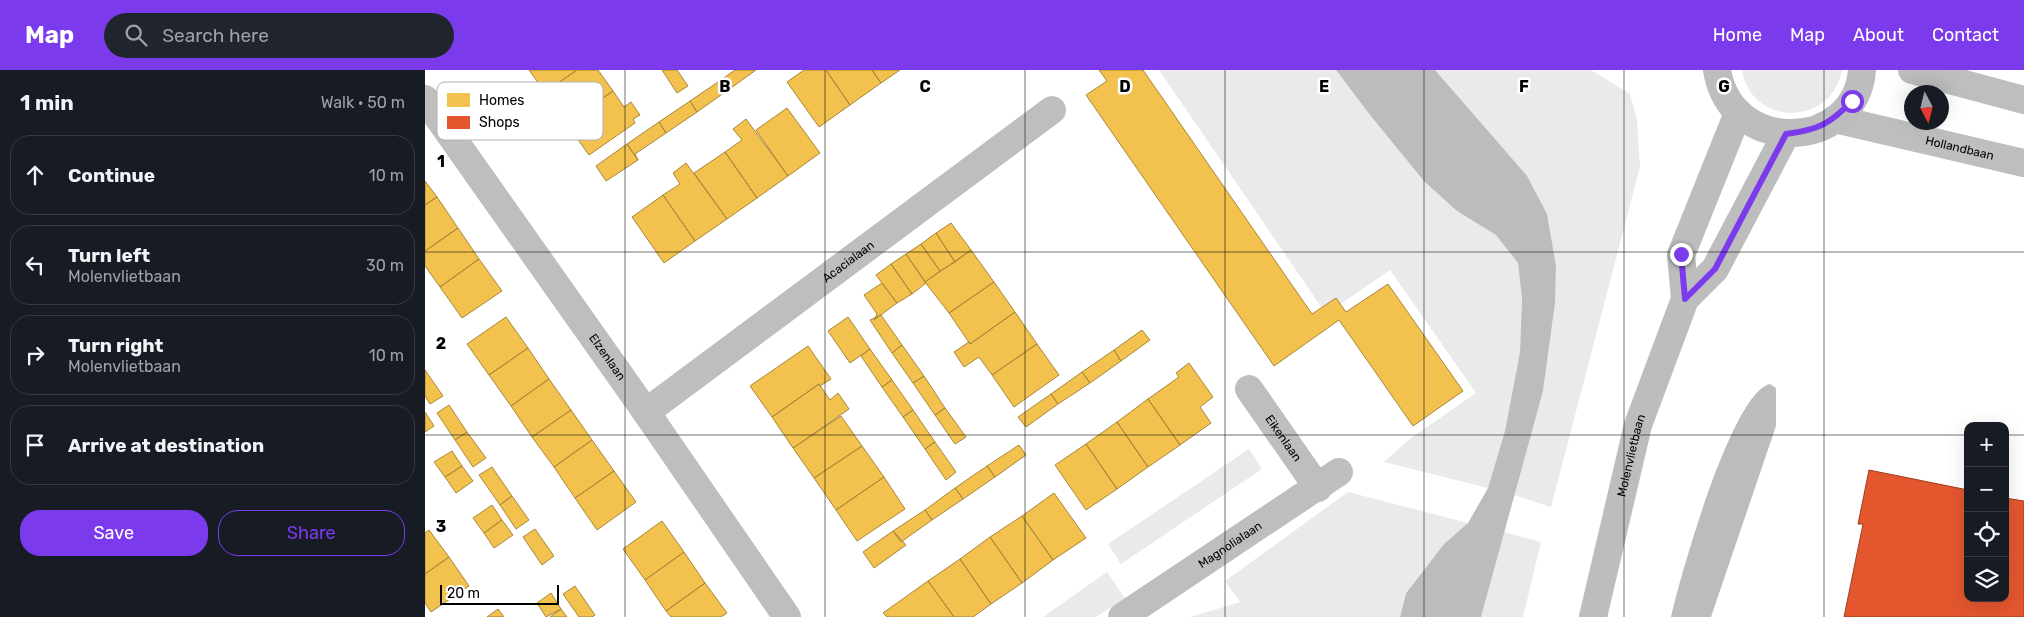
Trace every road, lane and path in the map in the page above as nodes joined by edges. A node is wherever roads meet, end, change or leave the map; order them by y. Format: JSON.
{"nodes":[{"id":1,"x":1715,"y":70,"type":"edge"},
{"id":2,"x":1863,"y":70,"type":"edge"},
{"id":3,"x":1912,"y":70,"type":"edge"},
{"id":4,"x":425,"y":99,"type":"edge"},
{"id":5,"x":2024,"y":100,"type":"edge"},
{"id":6,"x":1052,"y":110,"type":"dead end"},
{"id":7,"x":1738,"y":113,"type":"junction"},
{"id":8,"x":437,"y":116,"type":"edge"},
{"id":9,"x":1835,"y":119,"type":"junction"},
{"id":10,"x":1786,"y":134,"type":"junction"},
{"id":11,"x":454,"y":140,"type":"edge"},
{"id":12,"x":2024,"y":163,"type":"edge"},
{"id":13,"x":1685,"y":299,"type":"junction"},
{"id":14,"x":1249,"y":389,"type":"dead end"},
{"id":15,"x":646,"y":412,"type":"junction"},
{"id":16,"x":1329,"y":480,"type":"joint"},
{"id":17,"x":787,"y":617,"type":"edge"},
{"id":18,"x":1122,"y":617,"type":"edge"},
{"id":19,"x":1593,"y":617,"type":"edge"}],
"edges":[{"from":1,"to":7,"type":"main road"},
{"from":2,"to":9,"type":"main road"},
{"from":3,"to":5,"type":"street"},
{"from":4,"to":8,"type":"street","name":"Elzenlaan"},
{"from":6,"to":15,"type":"street","name":"Acacialaan"},
{"from":7,"to":10,"type":"main road"},
{"from":7,"to":13,"type":"main road","name":"Molenvlietbaan"},
{"from":9,"to":10,"type":"main road"},
{"from":9,"to":12,"type":"street","name":"Hollandbaan"},
{"from":10,"to":13,"type":"main road","name":"Molenvlietbaan"},
{"from":11,"to":15,"type":"street","name":"Elzenlaan"},
{"from":13,"to":19,"type":"main road","name":"Molenvlietbaan"},
{"from":14,"to":16,"type":"street","name":"Eikenlaan"},
{"from":15,"to":17,"type":"street","name":"Elzenlaan"},
{"from":16,"to":18,"type":"street","name":"Magnolialaan"}]}
